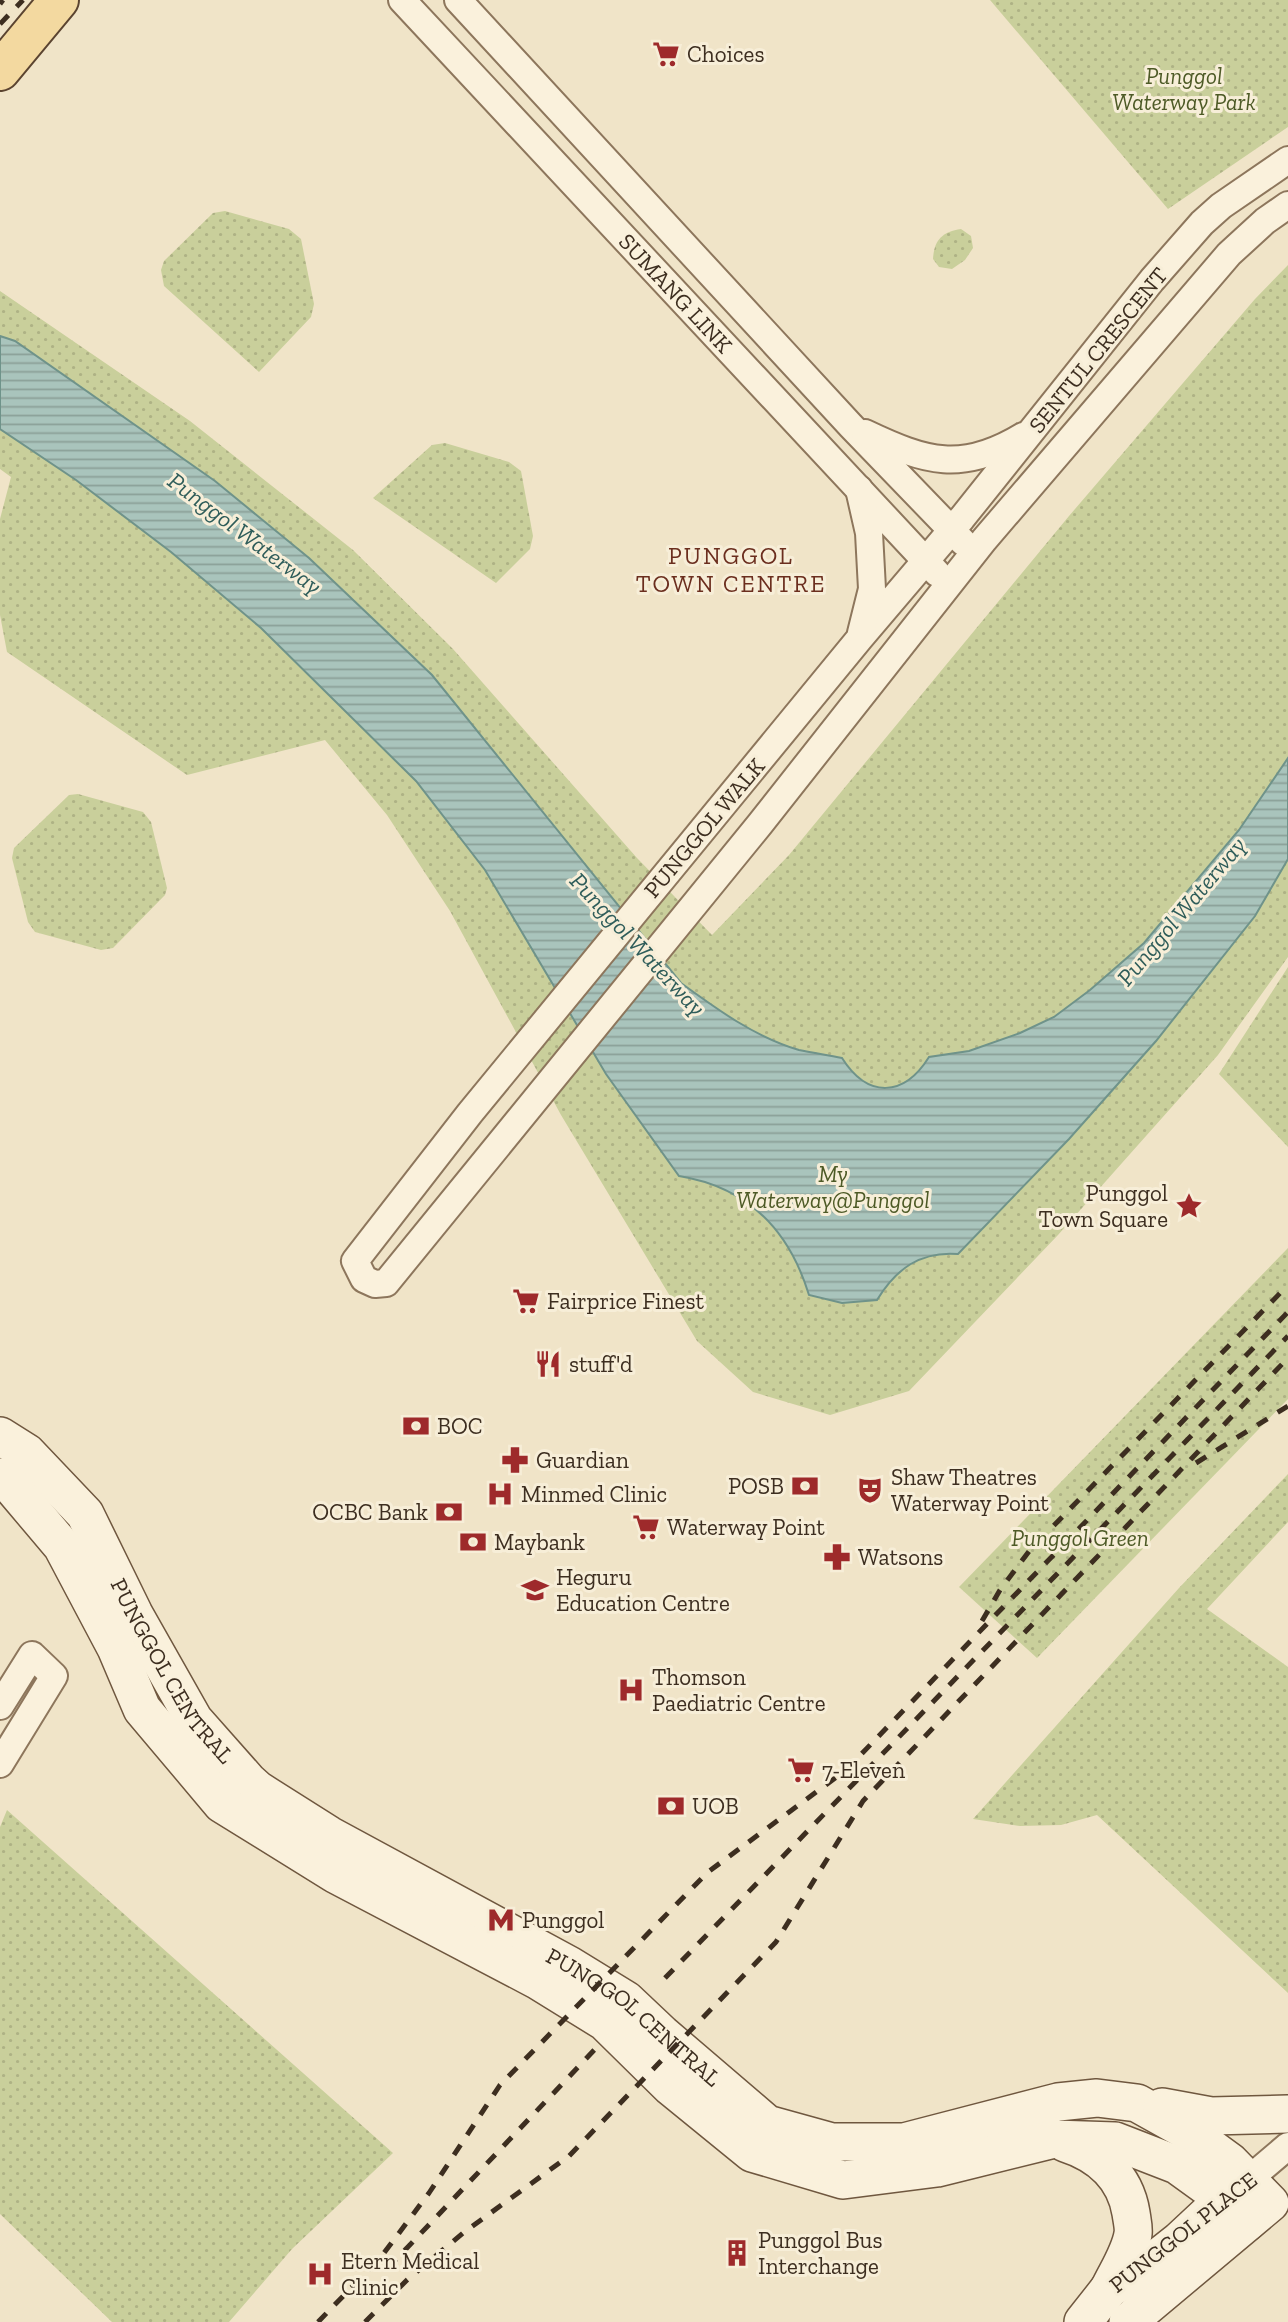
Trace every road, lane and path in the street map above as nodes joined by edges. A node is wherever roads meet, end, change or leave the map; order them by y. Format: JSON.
{"nodes":[{"id":1,"x":59,"y":0,"type":"edge"},
{"id":2,"x":402,"y":0,"type":"edge"},
{"id":3,"x":458,"y":0,"type":"edge"},
{"id":4,"x":0,"y":71,"type":"edge"},
{"id":5,"x":1288,"y":160,"type":"edge"},
{"id":6,"x":1288,"y":205,"type":"edge"},
{"id":7,"x":851,"y":426,"type":"junction"},
{"id":8,"x":1034,"y":429,"type":"junction"},
{"id":9,"x":858,"y":487,"type":"junction"},
{"id":10,"x":952,"y":530,"type":"junction"},
{"id":11,"x":974,"y":553,"type":"junction"},
{"id":12,"x":926,"y":561,"type":"junction"},
{"id":13,"x":948,"y":585,"type":"junction"},
{"id":14,"x":860,"y":638,"type":"junction"},
{"id":15,"x":0,"y":1436,"type":"edge"},
{"id":16,"x":0,"y":1477,"type":"edge"},
{"id":17,"x":0,"y":1706,"type":"edge"},
{"id":18,"x":0,"y":1764,"type":"edge"},
{"id":19,"x":1137,"y":2103,"type":"junction"},
{"id":20,"x":1288,"y":2113,"type":"edge"},
{"id":21,"x":1054,"y":2139,"type":"junction"},
{"id":22,"x":1288,"y":2146,"type":"edge"},
{"id":23,"x":1256,"y":2198,"type":"edge"},
{"id":24,"x":1093,"y":2312,"type":"edge"},
{"id":25,"x":1128,"y":2322,"type":"edge"}],
"edges":[{"from":1,"to":4,"type":"main road"},
{"from":2,"to":9,"type":"street","name":"SUMANG LINK"},
{"from":3,"to":7,"type":"street","name":"SUMANG LINK"},
{"from":5,"to":8,"type":"street","name":"SENTUL CRESCENT"},
{"from":6,"to":11,"type":"street","name":"SENTUL CRESCENT"},
{"from":7,"to":8,"type":"street"},
{"from":7,"to":10,"type":"street","name":"SUMANG LINK"},
{"from":8,"to":10,"type":"street","name":"SENTUL CRESCENT"},
{"from":9,"to":12,"type":"street","name":"SUMANG LINK"},
{"from":9,"to":14,"type":"street"},
{"from":10,"to":11,"type":"street","name":"SUMANG LINK"},
{"from":10,"to":12,"type":"street","name":"SENTUL CRESCENT"},
{"from":11,"to":13,"type":"street","name":"SENTUL CRESCENT"},
{"from":12,"to":13,"type":"street","name":"SUMANG LINK"},
{"from":12,"to":14,"type":"street","name":"PUNGGOL WALK"},
{"from":13,"to":14,"type":"street","name":"PUNGGOL WALK"},
{"from":15,"to":19,"type":"main road","name":"PUNGGOL CENTRAL"},
{"from":16,"to":21,"type":"main road","name":"PUNGGOL CENTRAL"},
{"from":17,"to":18,"type":"street"},
{"from":19,"to":20,"type":"main road"},
{"from":19,"to":23,"type":"main road","name":"PUNGGOL CENTRAL"},
{"from":21,"to":23,"type":"main road","name":"PUNGGOL CENTRAL"},
{"from":21,"to":24,"type":"main road"},
{"from":22,"to":23,"type":"street","name":"PUNGGOL PLACE"},
{"from":23,"to":24,"type":"main road","name":"PUNGGOL PLACE"},
{"from":23,"to":25,"type":"main road","name":"PUNGGOL PLACE"}]}
